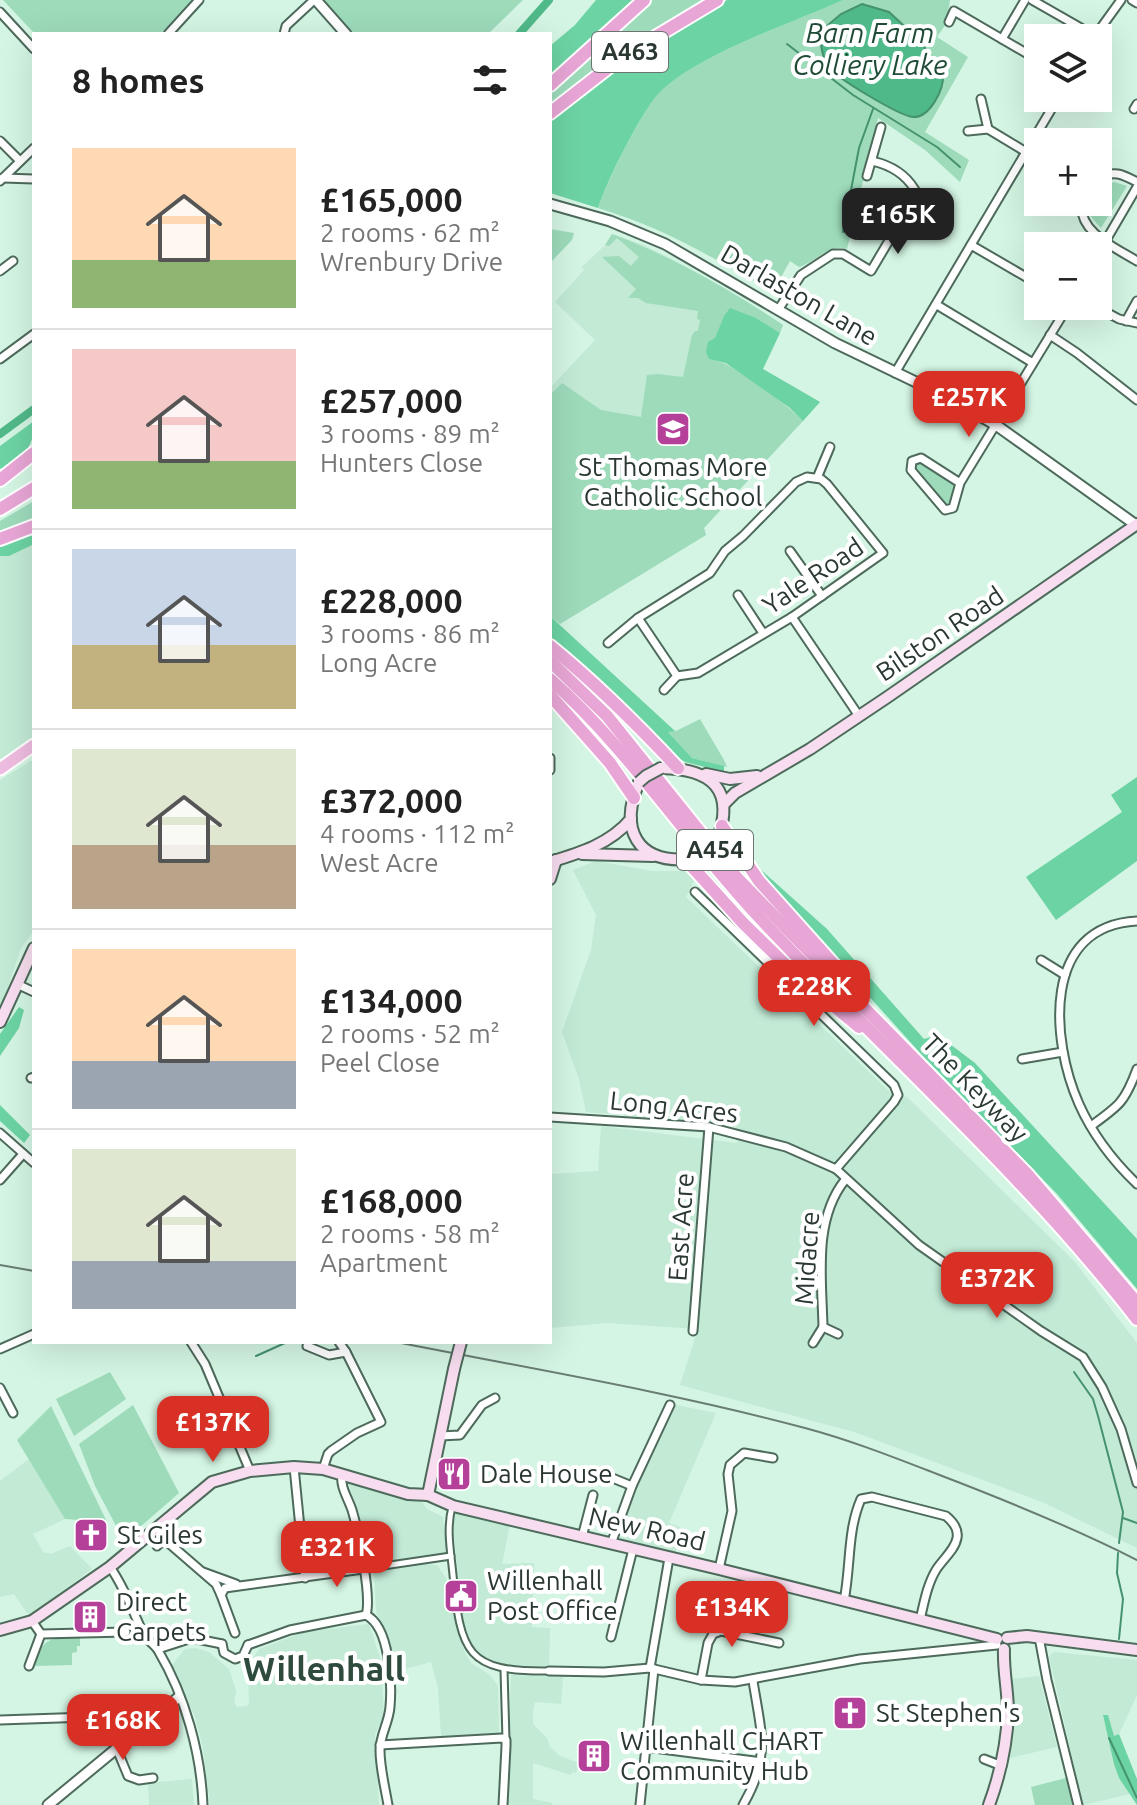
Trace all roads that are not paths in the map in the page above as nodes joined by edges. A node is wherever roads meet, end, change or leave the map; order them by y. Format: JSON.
{"nodes":[{"id":1,"x":199,"y":0,"type":"edge"},
{"id":2,"x":315,"y":0,"type":"edge"},
{"id":3,"x":644,"y":0,"type":"edge"},
{"id":4,"x":717,"y":0,"type":"edge"},
{"id":5,"x":1025,"y":0,"type":"edge"},
{"id":6,"x":1032,"y":0,"type":"edge"},
{"id":7,"x":1121,"y":0,"type":"edge"},
{"id":8,"x":956,"y":2,"type":"edge"},
{"id":9,"x":954,"y":11,"type":"junction"},
{"id":10,"x":0,"y":12,"type":"edge"},
{"id":11,"x":949,"y":22,"type":"dead end"},
{"id":12,"x":1072,"y":24,"type":"edge"},
{"id":13,"x":1103,"y":24,"type":"edge"},
{"id":14,"x":170,"y":32,"type":"edge"},
{"id":15,"x":284,"y":32,"type":"edge"},
{"id":16,"x":344,"y":32,"type":"edge"},
{"id":17,"x":1002,"y":39,"type":"junction"},
{"id":18,"x":32,"y":47,"type":"edge"},
{"id":19,"x":1024,"y":52,"type":"edge"},
{"id":20,"x":552,"y":83,"type":"edge"},
{"id":21,"x":981,"y":99,"type":"dead end"},
{"id":22,"x":552,"y":111,"type":"edge"},
{"id":23,"x":881,"y":127,"type":"dead end"},
{"id":24,"x":988,"y":129,"type":"junction"},
{"id":25,"x":968,"y":131,"type":"dead end"},
{"id":26,"x":0,"y":143,"type":"edge"},
{"id":27,"x":31,"y":151,"type":"edge"},
{"id":28,"x":1024,"y":151,"type":"edge"},
{"id":29,"x":1024,"y":155,"type":"edge"},
{"id":30,"x":20,"y":161,"type":"junction"},
{"id":31,"x":872,"y":161,"type":"junction"},
{"id":32,"x":1112,"y":172,"type":"edge"},
{"id":33,"x":867,"y":176,"type":"dead end"},
{"id":34,"x":32,"y":179,"type":"edge"},
{"id":35,"x":1,"y":180,"type":"edge"},
{"id":36,"x":1137,"y":185,"type":"edge"},
{"id":37,"x":552,"y":205,"type":"edge"},
{"id":38,"x":1083,"y":216,"type":"edge"},
{"id":39,"x":1095,"y":232,"type":"edge"},
{"id":40,"x":1111,"y":232,"type":"edge"},
{"id":41,"x":971,"y":245,"type":"junction"},
{"id":42,"x":1112,"y":246,"type":"edge"},
{"id":43,"x":13,"y":261,"type":"dead end"},
{"id":44,"x":1137,"y":261,"type":"edge"},
{"id":45,"x":0,"y":271,"type":"edge"},
{"id":46,"x":1024,"y":276,"type":"edge"},
{"id":47,"x":1137,"y":301,"type":"edge"},
{"id":48,"x":937,"y":305,"type":"junction"},
{"id":49,"x":778,"y":310,"type":"junction"},
{"id":50,"x":1112,"y":315,"type":"edge"},
{"id":51,"x":1059,"y":320,"type":"edge"},
{"id":52,"x":1126,"y":321,"type":"junction"},
{"id":53,"x":1137,"y":323,"type":"edge"},
{"id":54,"x":32,"y":335,"type":"edge"},
{"id":55,"x":1050,"y":335,"type":"junction"},
{"id":56,"x":0,"y":359,"type":"edge"},
{"id":57,"x":1033,"y":363,"type":"junction"},
{"id":58,"x":895,"y":373,"type":"junction"},
{"id":59,"x":1137,"y":400,"type":"edge"},
{"id":60,"x":996,"y":425,"type":"junction"},
{"id":61,"x":830,"y":447,"type":"dead end"},
{"id":62,"x":32,"y":455,"type":"edge"},
{"id":63,"x":817,"y":478,"type":"junction"},
{"id":64,"x":0,"y":480,"type":"edge"},
{"id":65,"x":960,"y":483,"type":"junction"},
{"id":66,"x":32,"y":484,"type":"edge"},
{"id":67,"x":32,"y":484,"type":"edge"},
{"id":68,"x":0,"y":500,"type":"edge"},
{"id":69,"x":0,"y":509,"type":"edge"},
{"id":70,"x":1137,"y":524,"type":"edge"},
{"id":71,"x":32,"y":527,"type":"edge"},
{"id":72,"x":0,"y":539,"type":"edge"},
{"id":73,"x":790,"y":551,"type":"dead end"},
{"id":74,"x":738,"y":595,"type":"dead end"},
{"id":75,"x":822,"y":596,"type":"junction"},
{"id":76,"x":792,"y":617,"type":"junction"},
{"id":77,"x":638,"y":618,"type":"junction"},
{"id":78,"x":763,"y":633,"type":"junction"},
{"id":79,"x":608,"y":643,"type":"dead end"},
{"id":80,"x":552,"y":648,"type":"edge"},
{"id":81,"x":552,"y":663,"type":"edge"},
{"id":82,"x":677,"y":676,"type":"junction"},
{"id":83,"x":552,"y":681,"type":"edge"},
{"id":84,"x":664,"y":690,"type":"dead end"},
{"id":85,"x":552,"y":697,"type":"edge"},
{"id":86,"x":859,"y":716,"type":"junction"},
{"id":87,"x":32,"y":746,"type":"edge"},
{"id":88,"x":678,"y":768,"type":"junction"},
{"id":89,"x":0,"y":769,"type":"edge"},
{"id":90,"x":700,"y":773,"type":"junction"},
{"id":91,"x":765,"y":774,"type":"junction"},
{"id":92,"x":634,"y":798,"type":"junction"},
{"id":93,"x":724,"y":804,"type":"junction"},
{"id":94,"x":631,"y":819,"type":"junction"},
{"id":95,"x":722,"y":826,"type":"junction"},
{"id":96,"x":577,"y":854,"type":"junction"},
{"id":97,"x":655,"y":856,"type":"junction"},
{"id":98,"x":691,"y":859,"type":"junction"},
{"id":99,"x":553,"y":861,"type":"edge"},
{"id":100,"x":695,"y":892,"type":"dead end"},
{"id":101,"x":1137,"y":921,"type":"edge"},
{"id":102,"x":32,"y":952,"type":"edge"},
{"id":103,"x":1041,"y":960,"type":"dead end"},
{"id":104,"x":1065,"y":975,"type":"junction"},
{"id":105,"x":17,"y":984,"type":"junction"},
{"id":106,"x":32,"y":991,"type":"edge"},
{"id":107,"x":0,"y":1022,"type":"edge"},
{"id":108,"x":889,"y":1031,"type":"junction"},
{"id":109,"x":888,"y":1047,"type":"junction"},
{"id":110,"x":1063,"y":1052,"type":"junction"},
{"id":111,"x":1036,"y":1057,"type":"junction"},
{"id":112,"x":1022,"y":1059,"type":"dead end"},
{"id":113,"x":1038,"y":1068,"type":"dead end"},
{"id":114,"x":1137,"y":1069,"type":"edge"},
{"id":115,"x":552,"y":1117,"type":"edge"},
{"id":116,"x":1091,"y":1126,"type":"junction"},
{"id":117,"x":709,"y":1127,"type":"junction"},
{"id":118,"x":0,"y":1133,"type":"edge"},
{"id":119,"x":23,"y":1154,"type":"junction"},
{"id":120,"x":32,"y":1161,"type":"edge"},
{"id":121,"x":836,"y":1169,"type":"junction"},
{"id":122,"x":0,"y":1180,"type":"edge"},
{"id":123,"x":845,"y":1180,"type":"junction"},
{"id":124,"x":1137,"y":1184,"type":"edge"},
{"id":125,"x":1137,"y":1303,"type":"edge"},
{"id":126,"x":1137,"y":1319,"type":"edge"},
{"id":127,"x":823,"y":1327,"type":"junction"},
{"id":128,"x":693,"y":1331,"type":"dead end"},
{"id":129,"x":838,"y":1334,"type":"dead end"},
{"id":130,"x":32,"y":1335,"type":"edge"},
{"id":131,"x":813,"y":1343,"type":"dead end"},
{"id":132,"x":192,"y":1344,"type":"edge"},
{"id":133,"x":308,"y":1344,"type":"edge"},
{"id":134,"x":340,"y":1344,"type":"edge"},
{"id":135,"x":460,"y":1344,"type":"edge"},
{"id":136,"x":0,"y":1349,"type":"edge"},
{"id":137,"x":346,"y":1352,"type":"junction"},
{"id":138,"x":0,"y":1388,"type":"edge"},
{"id":139,"x":495,"y":1398,"type":"dead end"},
{"id":140,"x":2,"y":1399,"type":"edge"},
{"id":141,"x":670,"y":1405,"type":"dead end"},
{"id":142,"x":13,"y":1413,"type":"dead end"},
{"id":143,"x":440,"y":1436,"type":"junction"},
{"id":144,"x":773,"y":1458,"type":"dead end"},
{"id":145,"x":294,"y":1467,"type":"junction"},
{"id":146,"x":323,"y":1469,"type":"junction"},
{"id":147,"x":250,"y":1471,"type":"junction"},
{"id":148,"x":342,"y":1475,"type":"junction"},
{"id":149,"x":605,"y":1475,"type":"dead end"},
{"id":150,"x":1137,"y":1483,"type":"edge"},
{"id":151,"x":632,"y":1486,"type":"junction"},
{"id":152,"x":428,"y":1495,"type":"junction"},
{"id":153,"x":593,"y":1495,"type":"dead end"},
{"id":154,"x":453,"y":1506,"type":"junction"},
{"id":155,"x":582,"y":1537,"type":"junction"},
{"id":156,"x":611,"y":1544,"type":"junction"},
{"id":157,"x":157,"y":1546,"type":"dead end"},
{"id":158,"x":633,"y":1549,"type":"junction"},
{"id":159,"x":451,"y":1556,"type":"junction"},
{"id":160,"x":669,"y":1558,"type":"junction"},
{"id":161,"x":110,"y":1567,"type":"junction"},
{"id":162,"x":363,"y":1569,"type":"junction"},
{"id":163,"x":719,"y":1569,"type":"junction"},
{"id":164,"x":199,"y":1570,"type":"junction"},
{"id":165,"x":305,"y":1578,"type":"junction"},
{"id":166,"x":238,"y":1584,"type":"junction"},
{"id":167,"x":221,"y":1595,"type":"junction"},
{"id":168,"x":844,"y":1601,"type":"junction"},
{"id":169,"x":366,"y":1615,"type":"junction"},
{"id":170,"x":920,"y":1620,"type":"junction"},
{"id":171,"x":32,"y":1621,"type":"junction"},
{"id":172,"x":0,"y":1630,"type":"edge"},
{"id":173,"x":126,"y":1632,"type":"dead end"},
{"id":174,"x":235,"y":1633,"type":"junction"},
{"id":175,"x":41,"y":1634,"type":"junction"},
{"id":176,"x":611,"y":1637,"type":"dead end"},
{"id":177,"x":1034,"y":1637,"type":"junction"},
{"id":178,"x":779,"y":1643,"type":"dead end"},
{"id":179,"x":1003,"y":1643,"type":"junction"},
{"id":180,"x":222,"y":1644,"type":"junction"},
{"id":181,"x":248,"y":1645,"type":"junction"},
{"id":182,"x":158,"y":1649,"type":"junction"},
{"id":183,"x":1137,"y":1650,"type":"edge"},
{"id":184,"x":29,"y":1666,"type":"dead end"},
{"id":185,"x":652,"y":1669,"type":"junction"},
{"id":186,"x":504,"y":1670,"type":"junction"},
{"id":187,"x":549,"y":1671,"type":"joint"},
{"id":188,"x":701,"y":1680,"type":"junction"},
{"id":189,"x":753,"y":1681,"type":"junction"},
{"id":190,"x":179,"y":1697,"type":"junction"},
{"id":191,"x":152,"y":1718,"type":"junction"},
{"id":192,"x":3,"y":1720,"type":"edge"},
{"id":193,"x":0,"y":1729,"type":"edge"},
{"id":194,"x":506,"y":1740,"type":"junction"},
{"id":195,"x":380,"y":1745,"type":"junction"},
{"id":196,"x":116,"y":1747,"type":"junction"},
{"id":197,"x":646,"y":1747,"type":"junction"},
{"id":198,"x":984,"y":1759,"type":"dead end"},
{"id":199,"x":762,"y":1762,"type":"junction"},
{"id":200,"x":1002,"y":1766,"type":"junction"},
{"id":201,"x":153,"y":1778,"type":"dead end"},
{"id":202,"x":48,"y":1805,"type":"edge"},
{"id":203,"x":203,"y":1805,"type":"edge"},
{"id":204,"x":388,"y":1805,"type":"edge"},
{"id":205,"x":503,"y":1805,"type":"edge"},
{"id":206,"x":640,"y":1805,"type":"edge"},
{"id":207,"x":743,"y":1805,"type":"edge"},
{"id":208,"x":989,"y":1805,"type":"edge"},
{"id":209,"x":1078,"y":1805,"type":"edge"}],
"edges":[{"from":1,"to":14,"type":"street"},
{"from":2,"to":15,"type":"street"},
{"from":2,"to":16,"type":"street"},
{"from":3,"to":20,"type":"highway","number":"A463"},
{"from":4,"to":22,"type":"highway","number":"A463"},
{"from":5,"to":17,"type":"street"},
{"from":6,"to":12,"type":"street"},
{"from":7,"to":13,"type":"street"},
{"from":8,"to":9,"type":"street"},
{"from":9,"to":11,"type":"street"},
{"from":9,"to":17,"type":"street"},
{"from":10,"to":18,"type":"street"},
{"from":17,"to":19,"type":"street"},
{"from":21,"to":24,"type":"street"},
{"from":23,"to":31,"type":"street"},
{"from":24,"to":25,"type":"street"},
{"from":24,"to":28,"type":"street"},
{"from":26,"to":30,"type":"street"},
{"from":27,"to":30,"type":"street"},
{"from":29,"to":41,"type":"street"},
{"from":30,"to":35,"type":"street"},
{"from":31,"to":33,"type":"street"},
{"from":31,"to":49,"type":"street"},
{"from":32,"to":36,"type":"street"},
{"from":34,"to":35,"type":"street"},
{"from":36,"to":40,"type":"street"},
{"from":37,"to":49,"type":"street","name":"Darlaston Lane"},
{"from":38,"to":39,"type":"street"},
{"from":41,"to":46,"type":"street"},
{"from":41,"to":48,"type":"street"},
{"from":42,"to":44,"type":"street"},
{"from":43,"to":45,"type":"street"},
{"from":47,"to":52,"type":"street"},
{"from":48,"to":57,"type":"street"},
{"from":48,"to":58,"type":"street"},
{"from":49,"to":58,"type":"street","name":"Darlaston Lane"},
{"from":50,"to":52,"type":"street"},
{"from":51,"to":55,"type":"street"},
{"from":52,"to":53,"type":"street"},
{"from":54,"to":56,"type":"street"},
{"from":55,"to":57,"type":"street"},
{"from":55,"to":59,"type":"street"},
{"from":57,"to":60,"type":"street"},
{"from":58,"to":60,"type":"street","name":"Darlaston Lane"},
{"from":60,"to":65,"type":"street"},
{"from":60,"to":70,"type":"street","name":"Darlaston Lane"},
{"from":61,"to":63,"type":"street"},
{"from":62,"to":64,"type":"highway"},
{"from":63,"to":75,"type":"street","name":"Yale Road"},
{"from":63,"to":77,"type":"street"},
{"from":65,"to":65,"type":"street"},
{"from":66,"to":68,"type":"highway"},
{"from":67,"to":69,"type":"highway"},
{"from":70,"to":86,"type":"main road","name":"Bilston Road"},
{"from":71,"to":72,"type":"highway"},
{"from":73,"to":75,"type":"street"},
{"from":74,"to":78,"type":"street"},
{"from":75,"to":76,"type":"street","name":"Yale Road"},
{"from":76,"to":78,"type":"street","name":"Yale Road"},
{"from":76,"to":86,"type":"street"},
{"from":77,"to":79,"type":"street"},
{"from":77,"to":82,"type":"street"},
{"from":78,"to":82,"type":"street","name":"Yale Road"},
{"from":80,"to":88,"type":"highway"},
{"from":81,"to":108,"type":"highway","name":"The Keyway","number":"A454"},
{"from":82,"to":84,"type":"street","name":"Yale Road"},
{"from":83,"to":109,"type":"highway","name":"The Keyway","number":"A454"},
{"from":85,"to":92,"type":"highway"},
{"from":86,"to":91,"type":"main road","name":"Bilston Road"},
{"from":87,"to":89,"type":"main road"},
{"from":88,"to":90,"type":"main road"},
{"from":88,"to":92,"type":"main road","bridge":true},
{"from":90,"to":91,"type":"main road","name":"Bilston Road"},
{"from":90,"to":93,"type":"main road"},
{"from":91,"to":93,"type":"main road","name":"Bilston Road"},
{"from":92,"to":94,"type":"main road"},
{"from":93,"to":95,"type":"main road"},
{"from":94,"to":96,"type":"main road"},
{"from":94,"to":97,"type":"main road"},
{"from":95,"to":98,"type":"main road","bridge":true},
{"from":95,"to":108,"type":"highway"},
{"from":96,"to":97,"type":"main road"},
{"from":96,"to":99,"type":"main road"},
{"from":97,"to":98,"type":"main road"},
{"from":98,"to":109,"type":"highway"},
{"from":100,"to":121,"type":"street"},
{"from":101,"to":104,"type":"street"},
{"from":102,"to":105,"type":"main road"},
{"from":103,"to":104,"type":"street"},
{"from":104,"to":110,"type":"street"},
{"from":105,"to":106,"type":"street"},
{"from":105,"to":107,"type":"main road"},
{"from":108,"to":125,"type":"highway","name":"The Keyway","number":"A454"},
{"from":109,"to":126,"type":"highway","name":"The Keyway","number":"A454"},
{"from":110,"to":111,"type":"street"},
{"from":110,"to":116,"type":"street"},
{"from":111,"to":112,"type":"street"},
{"from":111,"to":113,"type":"street"},
{"from":114,"to":116,"type":"street"},
{"from":115,"to":117,"type":"street","name":"Long Acres"},
{"from":116,"to":124,"type":"street"},
{"from":117,"to":121,"type":"street","name":"Long Acres"},
{"from":117,"to":128,"type":"street","name":"East Acre"},
{"from":118,"to":119,"type":"street"},
{"from":119,"to":120,"type":"street"},
{"from":119,"to":122,"type":"street"},
{"from":121,"to":123,"type":"street"},
{"from":123,"to":127,"type":"street","name":"Midacre"},
{"from":123,"to":150,"type":"street"},
{"from":127,"to":129,"type":"street","name":"Midacre"},
{"from":127,"to":131,"type":"street"},
{"from":130,"to":136,"type":"street"},
{"from":132,"to":147,"type":"street"},
{"from":133,"to":137,"type":"street"},
{"from":134,"to":137,"type":"street"},
{"from":135,"to":143,"type":"main road","bridge":true},
{"from":137,"to":146,"type":"street"},
{"from":138,"to":140,"type":"street"},
{"from":139,"to":143,"type":"street"},
{"from":140,"to":142,"type":"street"},
{"from":141,"to":151,"type":"street"},
{"from":143,"to":152,"type":"main road"},
{"from":144,"to":163,"type":"street"},
{"from":145,"to":146,"type":"main road","name":"New Road"},
{"from":145,"to":147,"type":"main road","name":"New Road"},
{"from":145,"to":165,"type":"street"},
{"from":146,"to":148,"type":"main road","name":"New Road"},
{"from":147,"to":161,"type":"main road","name":"New Road"},
{"from":148,"to":152,"type":"main road","name":"New Road"},
{"from":148,"to":162,"type":"street"},
{"from":149,"to":151,"type":"street"},
{"from":151,"to":156,"type":"street"},
{"from":152,"to":154,"type":"main road","name":"New Road"},
{"from":153,"to":155,"type":"street"},
{"from":154,"to":155,"type":"main road","name":"New Road"},
{"from":154,"to":159,"type":"street"},
{"from":155,"to":156,"type":"main road","name":"New Road"},
{"from":156,"to":158,"type":"main road","name":"New Road"},
{"from":157,"to":164,"type":"street"},
{"from":158,"to":160,"type":"main road","name":"New Road"},
{"from":158,"to":176,"type":"street"},
{"from":159,"to":162,"type":"street"},
{"from":159,"to":186,"type":"street"},
{"from":160,"to":163,"type":"main road","name":"New Road"},
{"from":160,"to":185,"type":"street"},
{"from":161,"to":171,"type":"main road","name":"New Road"},
{"from":161,"to":182,"type":"street"},
{"from":162,"to":165,"type":"street"},
{"from":162,"to":169,"type":"street"},
{"from":163,"to":168,"type":"main road","name":"New Road"},
{"from":164,"to":166,"type":"street"},
{"from":164,"to":167,"type":"street"},
{"from":165,"to":166,"type":"street"},
{"from":166,"to":167,"type":"street"},
{"from":167,"to":174,"type":"street"},
{"from":168,"to":170,"type":"main road","name":"New Road"},
{"from":168,"to":170,"type":"street"},
{"from":169,"to":181,"type":"street"},
{"from":169,"to":195,"type":"street"},
{"from":170,"to":179,"type":"main road","name":"New Road"},
{"from":171,"to":172,"type":"main road","name":"New Road"},
{"from":171,"to":175,"type":"street"},
{"from":173,"to":175,"type":"street"},
{"from":174,"to":180,"type":"street"},
{"from":174,"to":181,"type":"street"},
{"from":175,"to":184,"type":"street"},
{"from":177,"to":179,"type":"main road"},
{"from":177,"to":183,"type":"main road"},
{"from":177,"to":209,"type":"street"},
{"from":178,"to":188,"type":"street"},
{"from":179,"to":189,"type":"street"},
{"from":179,"to":200,"type":"main road"},
{"from":180,"to":181,"type":"street"},
{"from":180,"to":182,"type":"street"},
{"from":182,"to":190,"type":"street"},
{"from":185,"to":187,"type":"street"},
{"from":185,"to":188,"type":"street"},
{"from":185,"to":197,"type":"street"},
{"from":186,"to":187,"type":"street"},
{"from":186,"to":194,"type":"street"},
{"from":188,"to":189,"type":"street"},
{"from":189,"to":199,"type":"street"},
{"from":190,"to":191,"type":"street"},
{"from":190,"to":203,"type":"street"},
{"from":191,"to":192,"type":"street"},
{"from":191,"to":196,"type":"street"},
{"from":192,"to":193,"type":"street"},
{"from":194,"to":195,"type":"street"},
{"from":194,"to":205,"type":"street"},
{"from":195,"to":204,"type":"street"},
{"from":196,"to":201,"type":"street"},
{"from":196,"to":202,"type":"street"},
{"from":197,"to":199,"type":"street"},
{"from":197,"to":206,"type":"street"},
{"from":198,"to":200,"type":"street"},
{"from":199,"to":207,"type":"street"},
{"from":200,"to":208,"type":"main road"}]}
